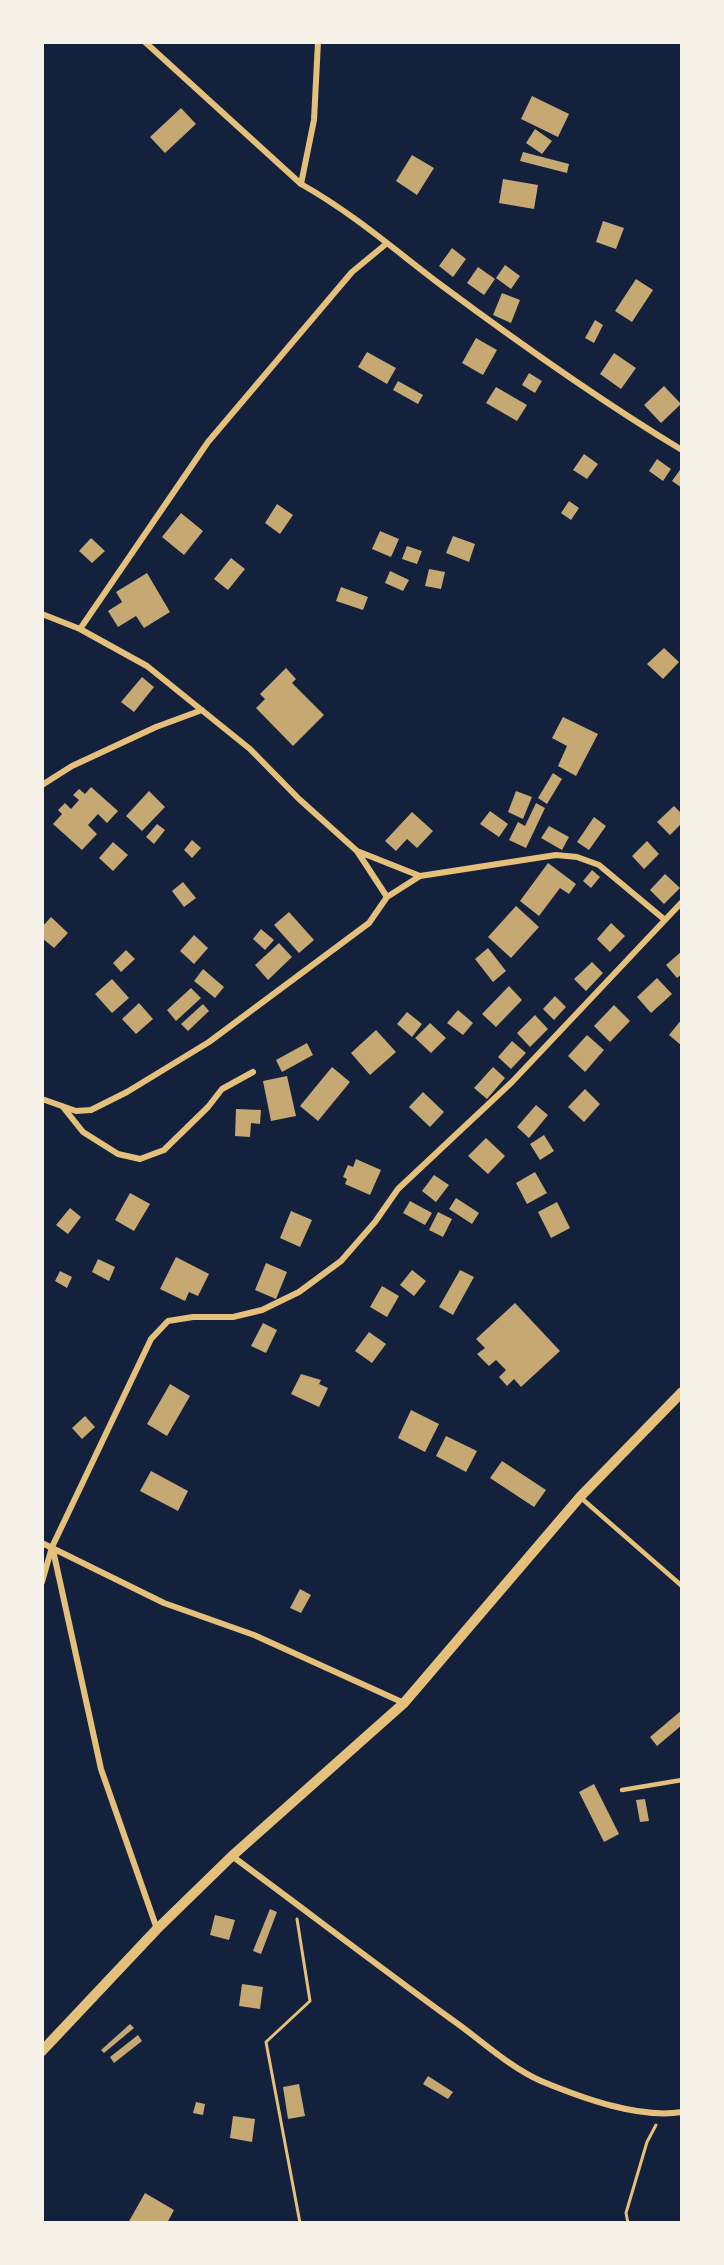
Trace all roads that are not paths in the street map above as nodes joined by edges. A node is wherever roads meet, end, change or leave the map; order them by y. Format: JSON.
{"nodes":[{"id":1,"x":146,"y":42,"type":"edge"},
{"id":2,"x":318,"y":42,"type":"edge"},
{"id":3,"x":301,"y":184,"type":"junction"},
{"id":4,"x":386,"y":244,"type":"junction"},
{"id":5,"x":682,"y":450,"type":"edge"},
{"id":6,"x":42,"y":614,"type":"edge"},
{"id":7,"x":80,"y":629,"type":"junction"},
{"id":8,"x":202,"y":710,"type":"junction"},
{"id":9,"x":42,"y":785,"type":"edge"},
{"id":10,"x":357,"y":851,"type":"junction"},
{"id":11,"x":420,"y":876,"type":"junction"},
{"id":12,"x":387,"y":897,"type":"junction"},
{"id":13,"x":682,"y":902,"type":"edge"},
{"id":14,"x":665,"y":920,"type":"junction"},
{"id":15,"x":253,"y":1072,"type":"dead end"},
{"id":16,"x":42,"y":1099,"type":"edge"},
{"id":17,"x":63,"y":1107,"type":"junction"},
{"id":18,"x":682,"y":1392,"type":"edge"},
{"id":19,"x":580,"y":1497,"type":"junction"},
{"id":20,"x":42,"y":1543,"type":"edge"},
{"id":21,"x":52,"y":1547,"type":"junction"},
{"id":22,"x":42,"y":1582,"type":"edge"},
{"id":23,"x":682,"y":1586,"type":"edge"},
{"id":24,"x":404,"y":1703,"type":"junction"},
{"id":25,"x":682,"y":1780,"type":"edge"},
{"id":26,"x":622,"y":1790,"type":"dead end"},
{"id":27,"x":232,"y":1856,"type":"junction"},
{"id":28,"x":157,"y":1929,"type":"junction"},
{"id":29,"x":42,"y":2051,"type":"edge"},
{"id":30,"x":682,"y":2112,"type":"edge"}],
"edges":[{"from":1,"to":3,"type":"street"},
{"from":2,"to":3,"type":"street"},
{"from":3,"to":4,"type":"street"},
{"from":4,"to":5,"type":"street"},
{"from":4,"to":7,"type":"street"},
{"from":6,"to":7,"type":"street"},
{"from":7,"to":8,"type":"street"},
{"from":8,"to":9,"type":"street"},
{"from":8,"to":10,"type":"street"},
{"from":10,"to":11,"type":"street"},
{"from":10,"to":12,"type":"street"},
{"from":11,"to":12,"type":"street"},
{"from":11,"to":14,"type":"street"},
{"from":12,"to":17,"type":"street"},
{"from":13,"to":14,"type":"street"},
{"from":14,"to":21,"type":"street"},
{"from":15,"to":17,"type":"street"},
{"from":16,"to":17,"type":"street"},
{"from":18,"to":19,"type":"street"},
{"from":19,"to":23,"type":"lane"},
{"from":19,"to":24,"type":"street"},
{"from":20,"to":21,"type":"street"},
{"from":21,"to":22,"type":"street"},
{"from":21,"to":24,"type":"street"},
{"from":21,"to":28,"type":"street"},
{"from":24,"to":27,"type":"street"},
{"from":25,"to":26,"type":"lane"},
{"from":27,"to":28,"type":"street"},
{"from":27,"to":30,"type":"street"},
{"from":28,"to":29,"type":"street"}]}
